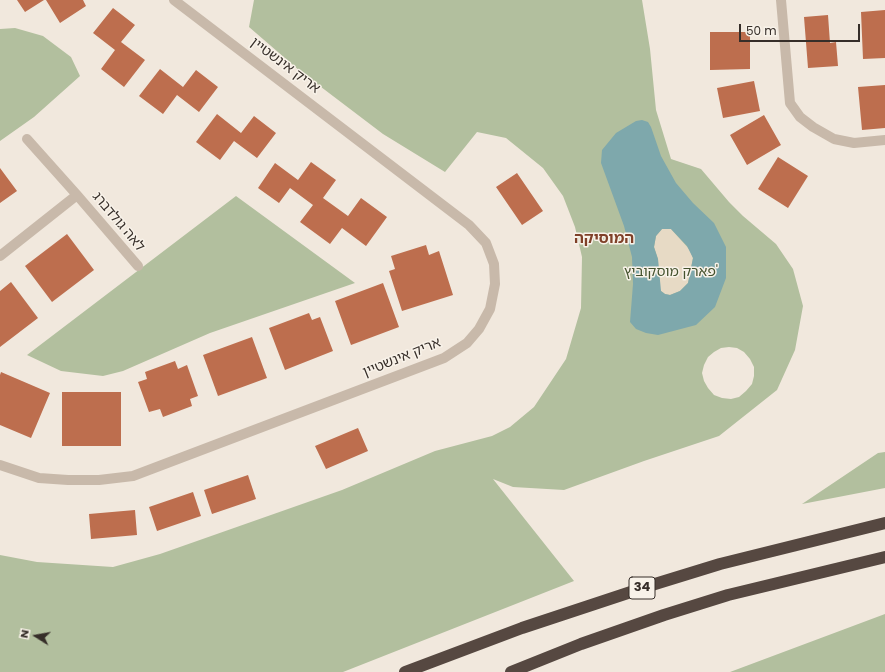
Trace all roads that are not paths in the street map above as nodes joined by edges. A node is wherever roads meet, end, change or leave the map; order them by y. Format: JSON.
{"nodes":[{"id":1,"x":174,"y":0,"type":"edge"},
{"id":2,"x":781,"y":0,"type":"edge"},
{"id":3,"x":27,"y":139,"type":"dead end"},
{"id":4,"x":885,"y":140,"type":"edge"},
{"id":5,"x":77,"y":195,"type":"junction"},
{"id":6,"x":0,"y":256,"type":"edge"},
{"id":7,"x":138,"y":266,"type":"dead end"},
{"id":8,"x":0,"y":465,"type":"edge"},
{"id":9,"x":885,"y":523,"type":"edge"},
{"id":10,"x":885,"y":556,"type":"edge"},
{"id":11,"x":405,"y":672,"type":"edge"},
{"id":12,"x":511,"y":672,"type":"edge"}],
"edges":[{"from":1,"to":8,"type":"street","name":"אריק אינשטיין"},
{"from":2,"to":4,"type":"street"},
{"from":3,"to":5,"type":"street","name":"לאה גולדברג"},
{"from":5,"to":6,"type":"street","name":"לאה גולדברג"},
{"from":5,"to":7,"type":"street","name":"לאה גולדברג"},
{"from":9,"to":11,"type":"highway","number":"34"},
{"from":10,"to":12,"type":"highway","number":"34"}]}
